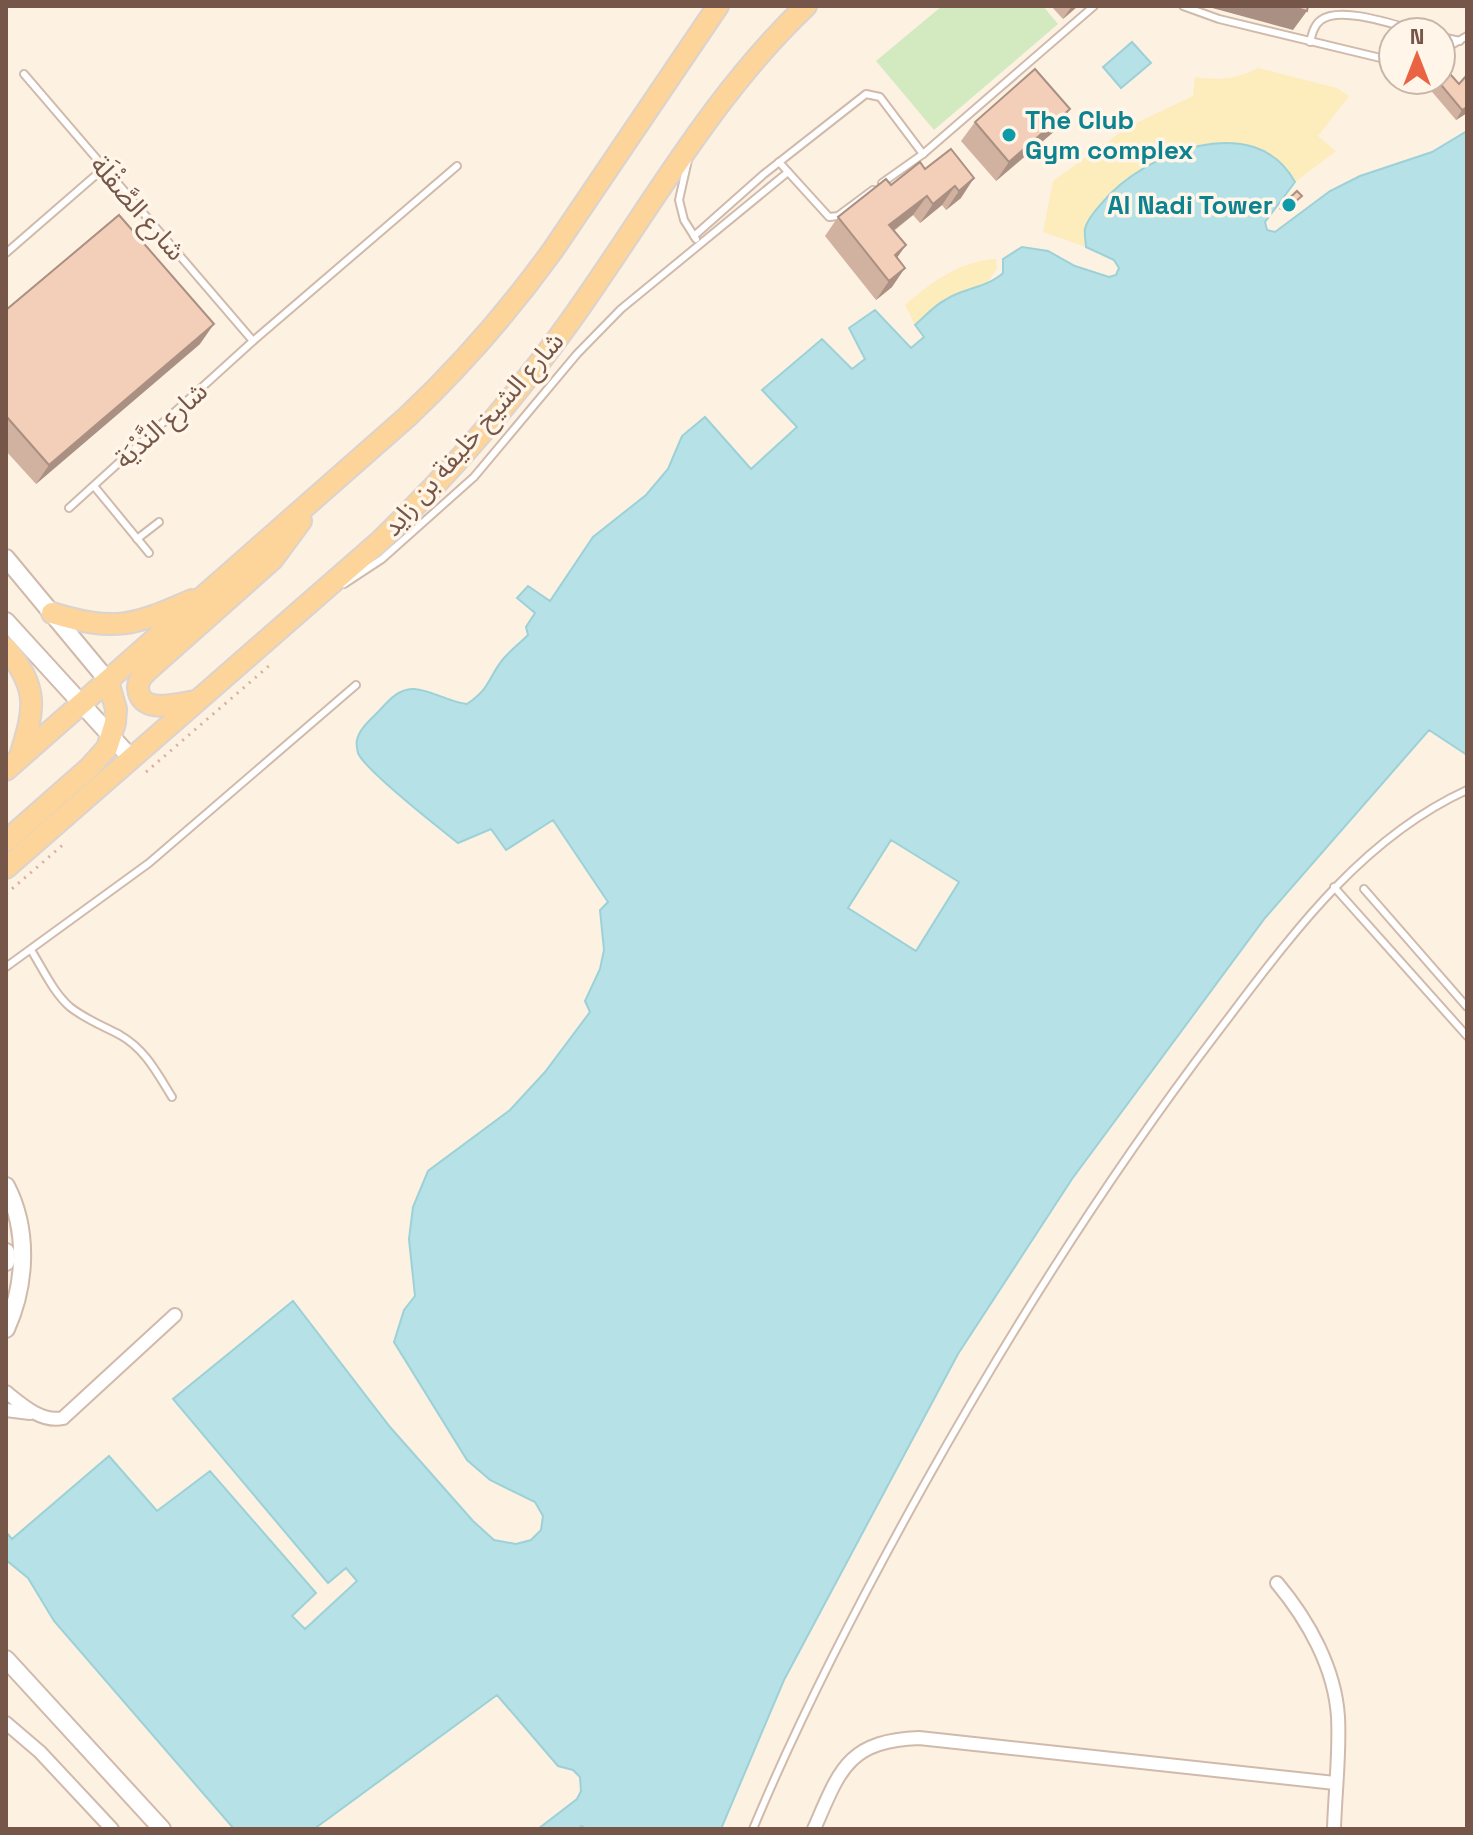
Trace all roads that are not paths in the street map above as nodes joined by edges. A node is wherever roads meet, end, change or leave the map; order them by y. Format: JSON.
{"nodes":[{"id":1,"x":718,"y":6,"type":"edge"},
{"id":2,"x":806,"y":6,"type":"edge"},
{"id":3,"x":1094,"y":6,"type":"edge"},
{"id":4,"x":1183,"y":6,"type":"edge"},
{"id":5,"x":1377,"y":23,"type":"edge"},
{"id":6,"x":1467,"y":36,"type":"edge"},
{"id":7,"x":1457,"y":40,"type":"edge"},
{"id":8,"x":1460,"y":41,"type":"junction"},
{"id":9,"x":1310,"y":42,"type":"junction"},
{"id":10,"x":1457,"y":43,"type":"edge"},
{"id":11,"x":1377,"y":57,"type":"edge"},
{"id":12,"x":24,"y":74,"type":"dead end"},
{"id":13,"x":687,"y":151,"type":"junction"},
{"id":14,"x":923,"y":154,"type":"junction"},
{"id":15,"x":779,"y":162,"type":"junction"},
{"id":16,"x":457,"y":166,"type":"dead end"},
{"id":17,"x":104,"y":168,"type":"junction"},
{"id":18,"x":788,"y":172,"type":"junction"},
{"id":19,"x":748,"y":187,"type":"junction"},
{"id":20,"x":757,"y":197,"type":"junction"},
{"id":21,"x":694,"y":236,"type":"junction"},
{"id":22,"x":701,"y":245,"type":"junction"},
{"id":23,"x":6,"y":253,"type":"edge"},
{"id":24,"x":253,"y":341,"type":"junction"},
{"id":25,"x":94,"y":486,"type":"junction"},
{"id":26,"x":307,"y":506,"type":"junction"},
{"id":27,"x":69,"y":508,"type":"dead end"},
{"id":28,"x":159,"y":522,"type":"dead end"},
{"id":29,"x":137,"y":539,"type":"junction"},
{"id":30,"x":149,"y":553,"type":"dead end"},
{"id":31,"x":6,"y":558,"type":"edge"},
{"id":32,"x":210,"y":592,"type":"junction"},
{"id":33,"x":315,"y":596,"type":"junction"},
{"id":34,"x":52,"y":613,"type":"junction"},
{"id":35,"x":6,"y":621,"type":"edge"},
{"id":36,"x":6,"y":648,"type":"edge"},
{"id":37,"x":108,"y":681,"type":"junction"},
{"id":38,"x":356,"y":685,"type":"dead end"},
{"id":39,"x":196,"y":701,"type":"junction"},
{"id":40,"x":82,"y":705,"type":"junction"},
{"id":41,"x":111,"y":737,"type":"junction"},
{"id":42,"x":13,"y":763,"type":"edge"},
{"id":43,"x":137,"y":767,"type":"junction"},
{"id":44,"x":1467,"y":790,"type":"edge"},
{"id":45,"x":6,"y":841,"type":"edge"},
{"id":46,"x":6,"y":868,"type":"edge"},
{"id":47,"x":1334,"y":887,"type":"junction"},
{"id":48,"x":1364,"y":889,"type":"dead end"},
{"id":49,"x":31,"y":950,"type":"junction"},
{"id":50,"x":6,"y":967,"type":"edge"},
{"id":51,"x":1467,"y":1007,"type":"edge"},
{"id":52,"x":1467,"y":1036,"type":"edge"},
{"id":53,"x":172,"y":1097,"type":"dead end"},
{"id":54,"x":6,"y":1186,"type":"edge"},
{"id":55,"x":6,"y":1252,"type":"edge"},
{"id":56,"x":6,"y":1262,"type":"edge"},
{"id":57,"x":175,"y":1315,"type":"dead end"},
{"id":58,"x":6,"y":1329,"type":"edge"},
{"id":59,"x":6,"y":1392,"type":"edge"},
{"id":60,"x":6,"y":1410,"type":"edge"},
{"id":61,"x":37,"y":1414,"type":"junction"},
{"id":62,"x":1277,"y":1583,"type":"dead end"},
{"id":63,"x":6,"y":1659,"type":"edge"},
{"id":64,"x":6,"y":1723,"type":"edge"},
{"id":65,"x":1335,"y":1783,"type":"junction"},
{"id":66,"x":112,"y":1829,"type":"edge"},
{"id":67,"x":162,"y":1829,"type":"edge"},
{"id":68,"x":753,"y":1829,"type":"edge"},
{"id":69,"x":814,"y":1829,"type":"edge"},
{"id":70,"x":1334,"y":1829,"type":"edge"}],
"edges":[{"from":1,"to":26,"type":"main road","name":"شارع الشيخ خليفة بن زايد"},
{"from":2,"to":13,"type":"main road","name":"شارع الشيخ خليفة بن زايد"},
{"from":3,"to":14,"type":"lane"},
{"from":4,"to":9,"type":"lane"},
{"from":5,"to":9,"type":"lane"},
{"from":6,"to":8,"type":"lane"},
{"from":7,"to":8,"type":"lane"},
{"from":8,"to":10,"type":"lane"},
{"from":9,"to":11,"type":"lane"},
{"from":12,"to":17,"type":"lane","name":"شارع الصَّقْلَة"},
{"from":13,"to":21,"type":"lane"},
{"from":13,"to":33,"type":"main road","name":"شارع الشيخ خليفة بن زايد"},
{"from":14,"to":15,"type":"lane"},
{"from":14,"to":18,"type":"lane"},
{"from":15,"to":18,"type":"lane"},
{"from":15,"to":19,"type":"lane"},
{"from":16,"to":24,"type":"lane","name":"شارع النَّدْيَة"},
{"from":17,"to":23,"type":"lane"},
{"from":17,"to":24,"type":"lane","name":"شارع الصَّقْلَة"},
{"from":18,"to":20,"type":"lane"},
{"from":19,"to":20,"type":"lane"},
{"from":19,"to":21,"type":"lane"},
{"from":20,"to":22,"type":"lane"},
{"from":21,"to":22,"type":"lane"},
{"from":22,"to":33,"type":"lane"},
{"from":24,"to":25,"type":"lane","name":"شارع النَّدْيَة"},
{"from":25,"to":27,"type":"lane","name":"شارع النَّدْيَة"},
{"from":25,"to":29,"type":"lane"},
{"from":26,"to":32,"type":"main road","name":"شارع الشيخ خليفة بن زايد"},
{"from":26,"to":39,"type":"main road"},
{"from":28,"to":29,"type":"lane"},
{"from":29,"to":30,"type":"lane"},
{"from":31,"to":34,"type":"street"},
{"from":32,"to":34,"type":"main road"},
{"from":32,"to":37,"type":"main road","name":"شارع الشيخ خليفة بن زايد"},
{"from":33,"to":39,"type":"main road","name":"شارع الشيخ خليفة بن زايد"},
{"from":34,"to":37,"type":"street"},
{"from":35,"to":40,"type":"street"},
{"from":36,"to":42,"type":"main road"},
{"from":37,"to":40,"type":"main road","name":"شارع الشيخ خليفة بن زايد"},
{"from":37,"to":41,"type":"main road"},
{"from":38,"to":49,"type":"lane"},
{"from":39,"to":43,"type":"main road","name":"شارع الشيخ خليفة بن زايد"},
{"from":40,"to":41,"type":"street"},
{"from":40,"to":42,"type":"main road","name":"شارع الشيخ خليفة بن زايد"},
{"from":41,"to":43,"type":"street"},
{"from":41,"to":45,"type":"main road"},
{"from":43,"to":46,"type":"main road","name":"شارع الشيخ خليفة بن زايد"},
{"from":44,"to":47,"type":"lane"},
{"from":47,"to":52,"type":"lane"},
{"from":47,"to":68,"type":"lane"},
{"from":48,"to":51,"type":"lane"},
{"from":49,"to":50,"type":"lane"},
{"from":49,"to":53,"type":"lane"},
{"from":54,"to":58,"type":"street"},
{"from":55,"to":56,"type":"street"},
{"from":57,"to":61,"type":"street"},
{"from":59,"to":61,"type":"street"},
{"from":60,"to":61,"type":"street"},
{"from":62,"to":65,"type":"street"},
{"from":63,"to":67,"type":"street"},
{"from":64,"to":66,"type":"street"},
{"from":65,"to":69,"type":"street"},
{"from":65,"to":70,"type":"street"}]}
